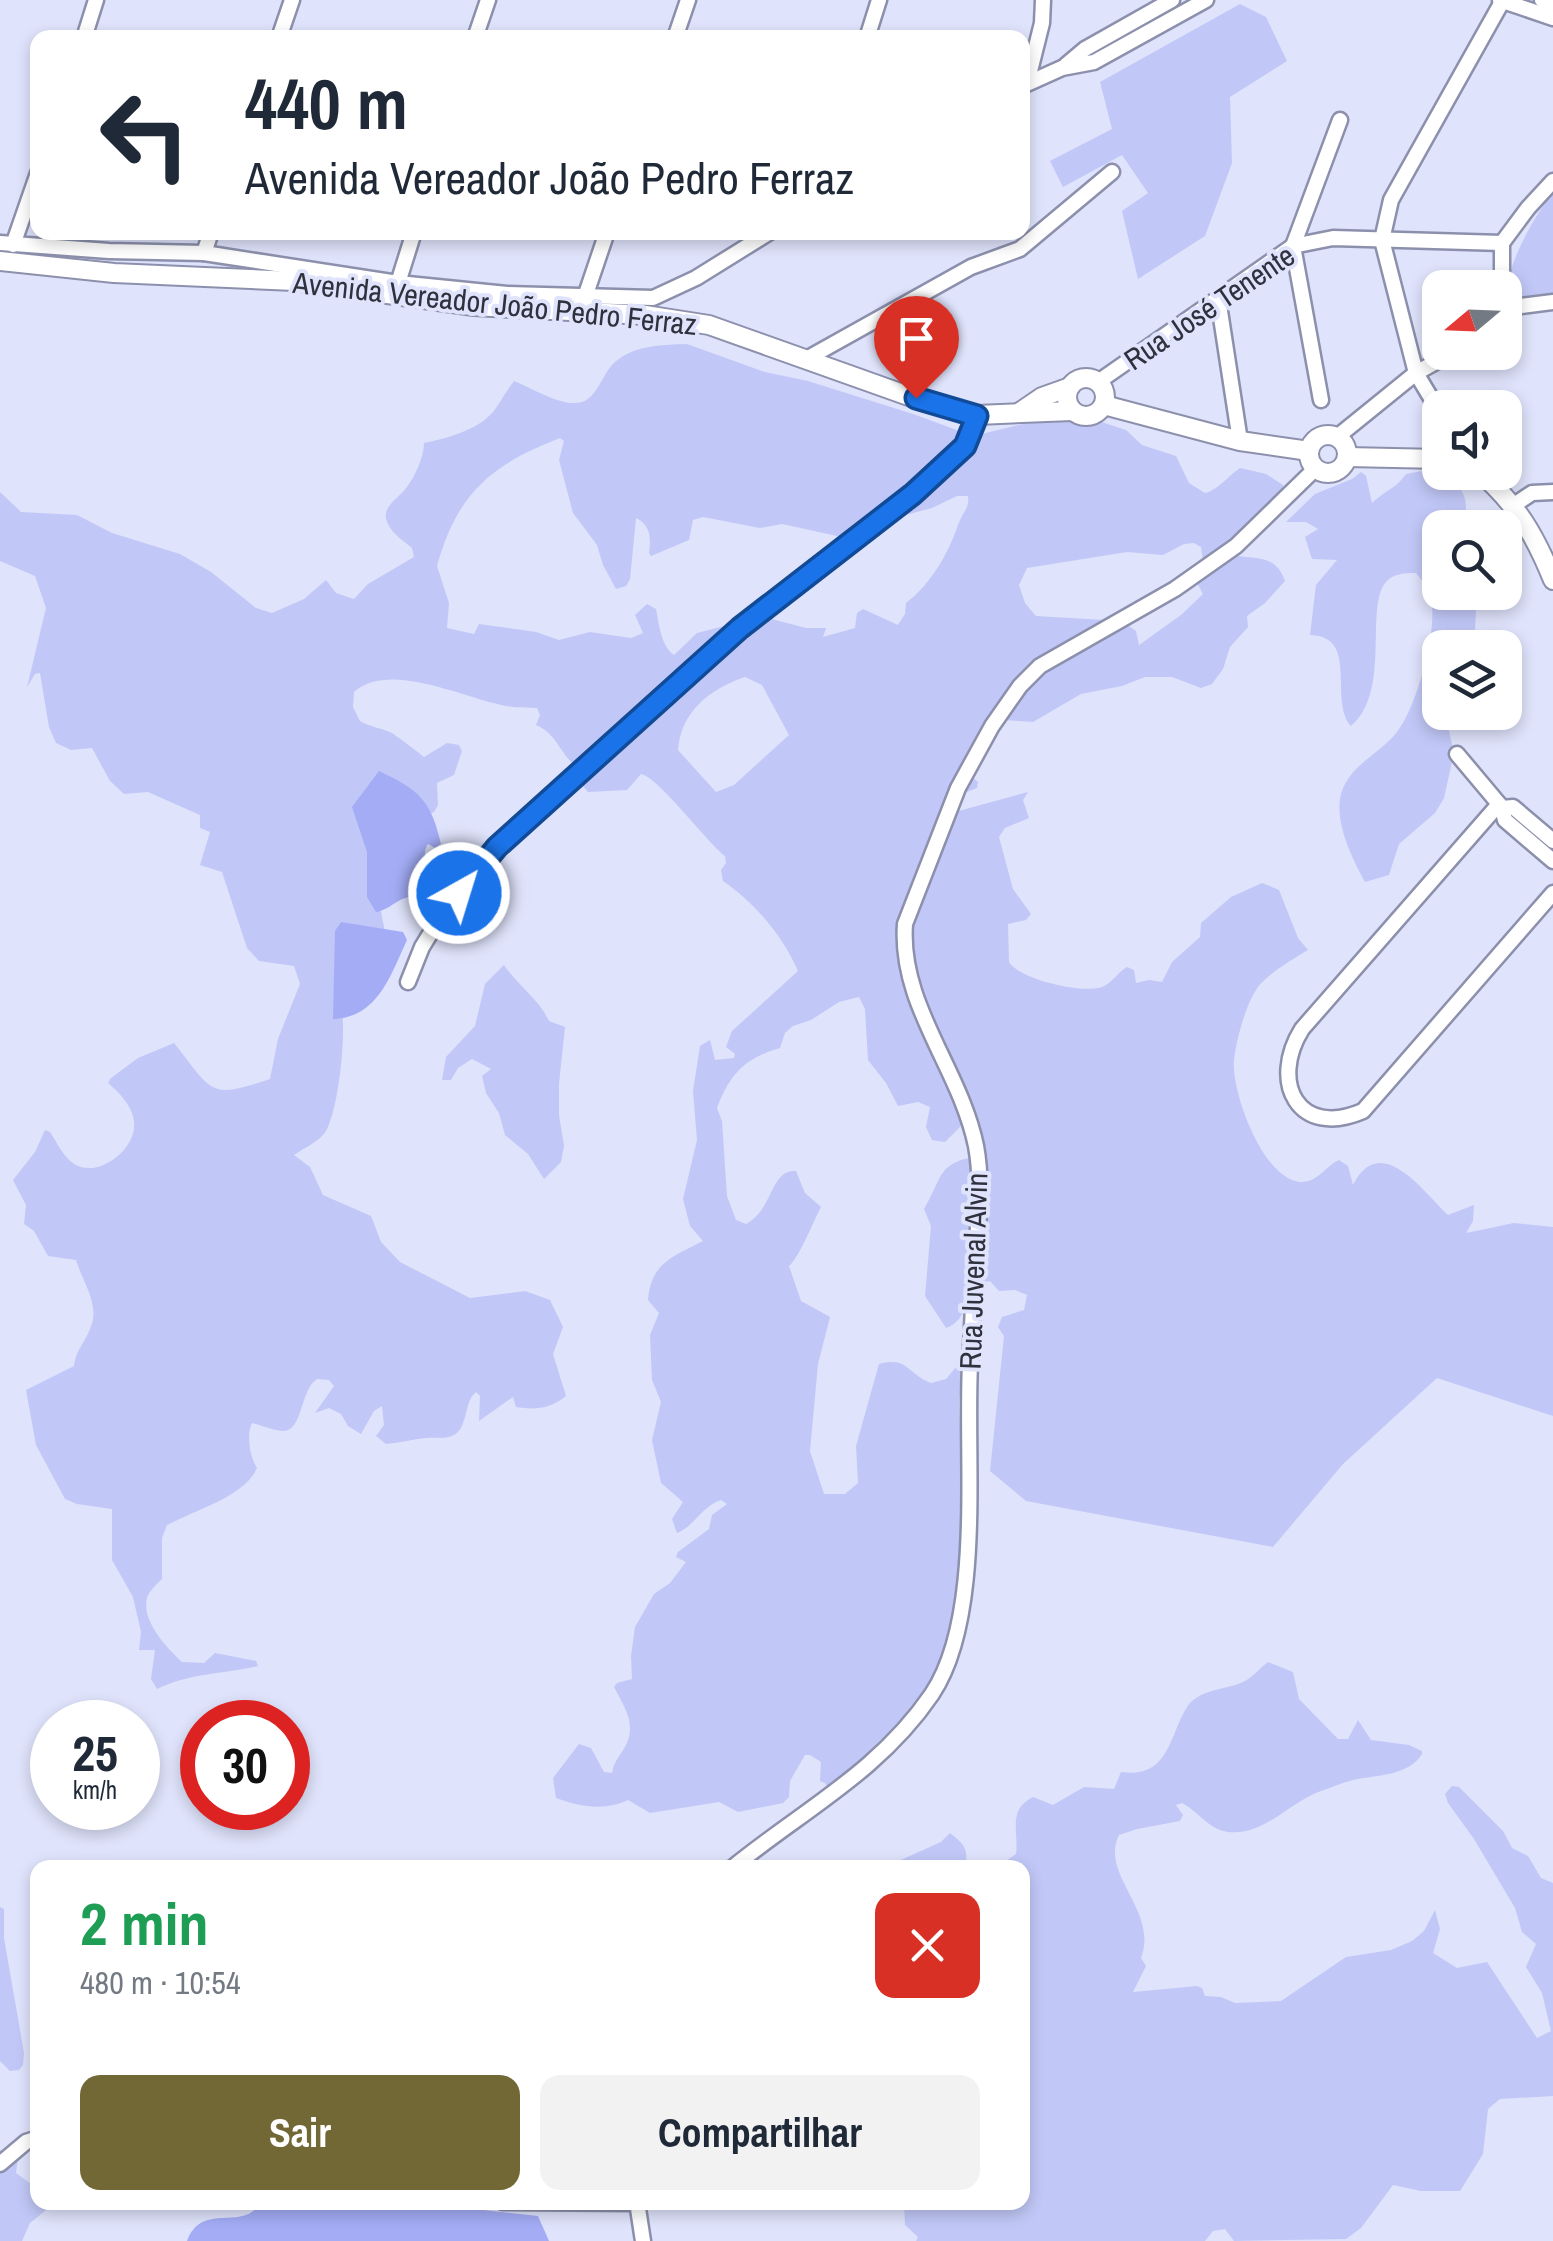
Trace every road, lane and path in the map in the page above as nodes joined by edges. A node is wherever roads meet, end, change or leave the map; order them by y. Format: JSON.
{"nodes":[{"id":1,"x":96,"y":0,"type":"edge"},
{"id":2,"x":292,"y":0,"type":"edge"},
{"id":3,"x":488,"y":0,"type":"edge"},
{"id":4,"x":688,"y":0,"type":"edge"},
{"id":5,"x":879,"y":0,"type":"edge"},
{"id":6,"x":1043,"y":0,"type":"edge"},
{"id":7,"x":1172,"y":0,"type":"edge"},
{"id":8,"x":1206,"y":0,"type":"edge"},
{"id":9,"x":1502,"y":0,"type":"edge"},
{"id":10,"x":1542,"y":0,"type":"edge"},
{"id":11,"x":1553,"y":4,"type":"edge"},
{"id":12,"x":1553,"y":18,"type":"edge"},
{"id":13,"x":87,"y":30,"type":"edge"},
{"id":14,"x":281,"y":30,"type":"edge"},
{"id":15,"x":478,"y":30,"type":"edge"},
{"id":16,"x":678,"y":30,"type":"edge"},
{"id":17,"x":870,"y":30,"type":"edge"},
{"id":18,"x":1030,"y":66,"type":"edge"},
{"id":19,"x":1062,"y":68,"type":"junction"},
{"id":20,"x":1030,"y":82,"type":"edge"},
{"id":21,"x":1340,"y":120,"type":"dead end"},
{"id":22,"x":1112,"y":172,"type":"dead end"},
{"id":23,"x":1553,"y":182,"type":"edge"},
{"id":24,"x":30,"y":191,"type":"edge"},
{"id":25,"x":209,"y":240,"type":"edge"},
{"id":26,"x":411,"y":240,"type":"edge"},
{"id":27,"x":605,"y":240,"type":"edge"},
{"id":28,"x":757,"y":240,"type":"edge"},
{"id":29,"x":1030,"y":240,"type":"edge"},
{"id":30,"x":1030,"y":240,"type":"edge"},
{"id":31,"x":1382,"y":240,"type":"junction"},
{"id":32,"x":1502,"y":243,"type":"junction"},
{"id":33,"x":6,"y":244,"type":"edge"},
{"id":34,"x":1292,"y":246,"type":"junction"},
{"id":35,"x":204,"y":253,"type":"junction"},
{"id":36,"x":0,"y":261,"type":"edge"},
{"id":37,"x":1502,"y":270,"type":"edge"},
{"id":38,"x":398,"y":283,"type":"junction"},
{"id":39,"x":585,"y":296,"type":"junction"},
{"id":40,"x":1218,"y":298,"type":"junction"},
{"id":41,"x":1553,"y":302,"type":"edge"},
{"id":42,"x":1522,"y":306,"type":"edge"},
{"id":43,"x":808,"y":358,"type":"junction"},
{"id":44,"x":1423,"y":370,"type":"edge"},
{"id":45,"x":1416,"y":374,"type":"junction"},
{"id":46,"x":1098,"y":382,"type":"junction"},
{"id":47,"x":1070,"y":387,"type":"junction"},
{"id":48,"x":1426,"y":390,"type":"edge"},
{"id":49,"x":1321,"y":400,"type":"dead end"},
{"id":50,"x":1104,"y":406,"type":"junction"},
{"id":51,"x":1072,"y":411,"type":"junction"},
{"id":52,"x":1019,"y":412,"type":"junction"},
{"id":53,"x":977,"y":416,"type":"junction"},
{"id":54,"x":1337,"y":437,"type":"junction"},
{"id":55,"x":1240,"y":441,"type":"junction"},
{"id":56,"x":1347,"y":457,"type":"junction"},
{"id":57,"x":1422,"y":459,"type":"edge"},
{"id":58,"x":1312,"y":460,"type":"junction"},
{"id":59,"x":1499,"y":490,"type":"edge"},
{"id":60,"x":1553,"y":492,"type":"edge"},
{"id":61,"x":1514,"y":504,"type":"junction"},
{"id":62,"x":1553,"y":580,"type":"edge"},
{"id":63,"x":1457,"y":754,"type":"dead end"},
{"id":64,"x":1500,"y":806,"type":"junction"},
{"id":65,"x":1553,"y":841,"type":"edge"},
{"id":66,"x":1553,"y":862,"type":"edge"},
{"id":67,"x":1553,"y":893,"type":"edge"},
{"id":68,"x":408,"y":982,"type":"dead end"},
{"id":69,"x":743,"y":1860,"type":"edge"},
{"id":70,"x":30,"y":2141,"type":"edge"},
{"id":71,"x":0,"y":2164,"type":"edge"},
{"id":72,"x":638,"y":2210,"type":"edge"},
{"id":73,"x":643,"y":2241,"type":"edge"}],
"edges":[{"from":1,"to":13,"type":"street"},
{"from":2,"to":14,"type":"street"},
{"from":3,"to":15,"type":"street"},
{"from":4,"to":16,"type":"street"},
{"from":5,"to":17,"type":"street"},
{"from":6,"to":18,"type":"street"},
{"from":7,"to":19,"type":"street"},
{"from":8,"to":19,"type":"street"},
{"from":9,"to":12,"type":"street"},
{"from":9,"to":31,"type":"street"},
{"from":10,"to":11,"type":"street"},
{"from":19,"to":20,"type":"street"},
{"from":21,"to":34,"type":"street"},
{"from":22,"to":30,"type":"street"},
{"from":23,"to":32,"type":"street"},
{"from":24,"to":33,"type":"street"},
{"from":25,"to":35,"type":"street"},
{"from":26,"to":38,"type":"street"},
{"from":27,"to":39,"type":"street"},
{"from":28,"to":39,"type":"street"},
{"from":29,"to":43,"type":"street"},
{"from":31,"to":32,"type":"street","name":"Rua José Tenente"},
{"from":31,"to":34,"type":"street","name":"Rua José Tenente"},
{"from":31,"to":45,"type":"street"},
{"from":32,"to":37,"type":"street"},
{"from":33,"to":35,"type":"street"},
{"from":34,"to":40,"type":"street","name":"Rua José Tenente"},
{"from":34,"to":49,"type":"street"},
{"from":35,"to":38,"type":"street"},
{"from":36,"to":43,"type":"main road","name":"Avenida Vereador João Pedro Ferraz"},
{"from":38,"to":39,"type":"street"},
{"from":40,"to":46,"type":"street","name":"Rua José Tenente"},
{"from":40,"to":55,"type":"street"},
{"from":41,"to":42,"type":"street"},
{"from":43,"to":53,"type":"main road","name":"Avenida Vereador João Pedro Ferraz"},
{"from":44,"to":45,"type":"street"},
{"from":45,"to":48,"type":"street"},
{"from":45,"to":54,"type":"street"},
{"from":46,"to":47,"type":"main road"},
{"from":46,"to":50,"type":"main road"},
{"from":47,"to":51,"type":"main road"},
{"from":47,"to":52,"type":"main road","name":"Avenida Vereador João Pedro Ferraz"},
{"from":50,"to":51,"type":"main road"},
{"from":50,"to":55,"type":"main road"},
{"from":51,"to":52,"type":"main road","name":"Avenida Vereador João Pedro Ferraz"},
{"from":52,"to":53,"type":"main road","name":"Avenida Vereador João Pedro Ferraz"},
{"from":53,"to":68,"type":"street"},
{"from":54,"to":56,"type":"main road"},
{"from":54,"to":58,"type":"main road"},
{"from":55,"to":58,"type":"main road"},
{"from":56,"to":57,"type":"main road"},
{"from":56,"to":58,"type":"main road"},
{"from":58,"to":69,"type":"street","name":"Rua Juvenal Alvin"},
{"from":59,"to":61,"type":"main road"},
{"from":60,"to":61,"type":"street"},
{"from":61,"to":62,"type":"main road"},
{"from":63,"to":64,"type":"street"},
{"from":64,"to":65,"type":"street"},
{"from":64,"to":66,"type":"street"},
{"from":64,"to":67,"type":"street"},
{"from":70,"to":71,"type":"street"},
{"from":72,"to":73,"type":"street"}]}
